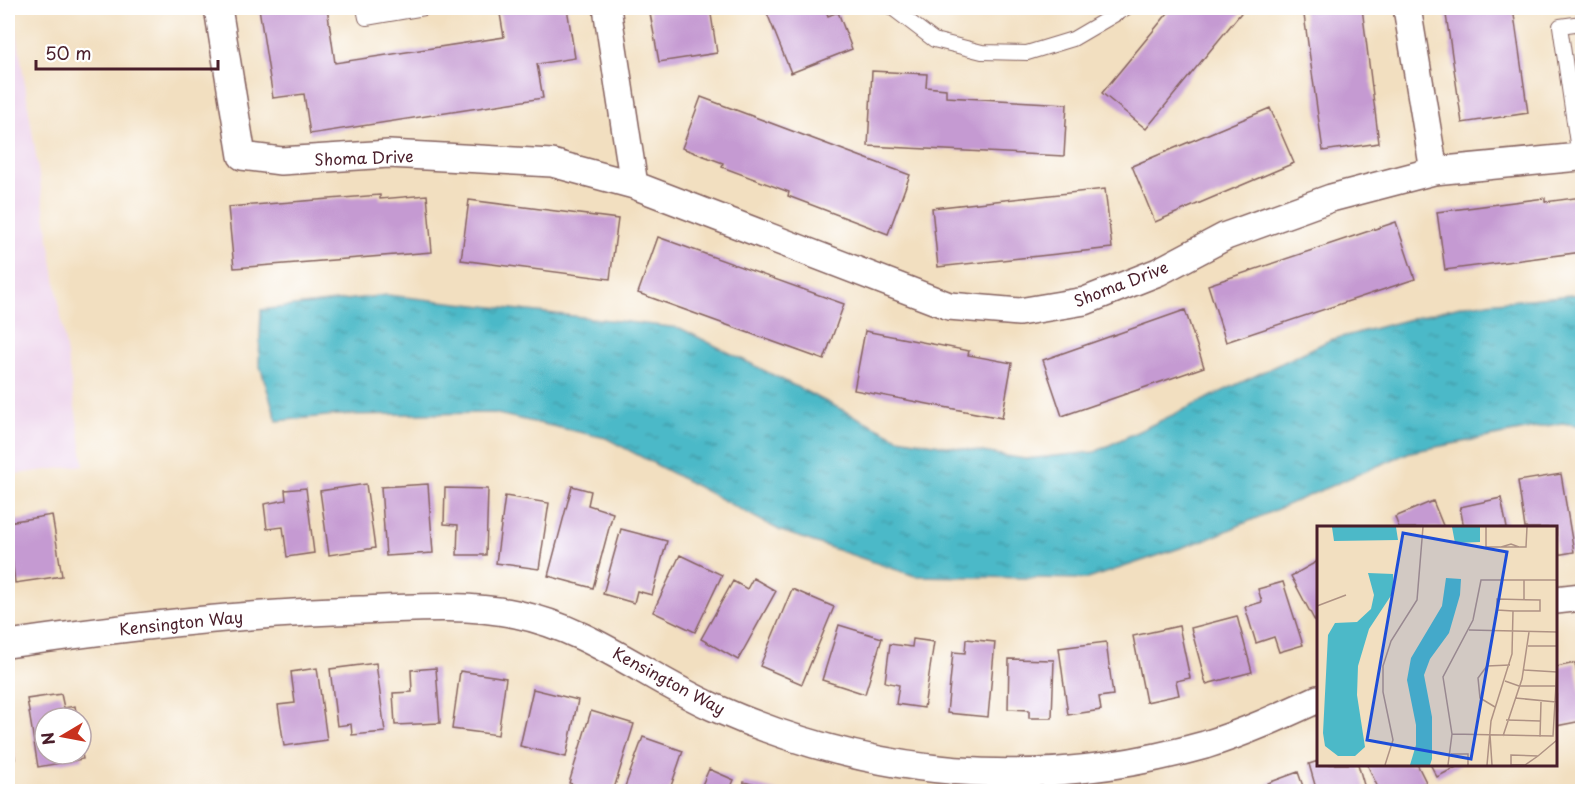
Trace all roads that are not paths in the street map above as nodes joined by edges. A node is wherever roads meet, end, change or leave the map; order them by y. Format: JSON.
{"nodes":[{"id":1,"x":218,"y":8,"type":"edge"},
{"id":2,"x":364,"y":8,"type":"edge"},
{"id":3,"x":424,"y":8,"type":"edge"},
{"id":4,"x":607,"y":8,"type":"edge"},
{"id":5,"x":892,"y":8,"type":"edge"},
{"id":6,"x":1126,"y":8,"type":"edge"},
{"id":7,"x":1407,"y":8,"type":"edge"},
{"id":8,"x":1582,"y":23,"type":"edge"},
{"id":9,"x":1581,"y":157,"type":"edge"},
{"id":10,"x":1434,"y":171,"type":"junction"},
{"id":11,"x":634,"y":185,"type":"junction"},
{"id":12,"x":1582,"y":597,"type":"edge"},
{"id":13,"x":1557,"y":600,"type":"edge"},
{"id":14,"x":8,"y":644,"type":"edge"},
{"id":15,"x":1317,"y":699,"type":"edge"}],
"edges":[{"from":1,"to":11,"type":"street","name":"Shoma Drive"},
{"from":2,"to":3,"type":"lane"},
{"from":4,"to":11,"type":"street"},
{"from":5,"to":6,"type":"lane"},
{"from":7,"to":10,"type":"street"},
{"from":8,"to":9,"type":"lane","name":"Shoma Drive"},
{"from":9,"to":10,"type":"street","name":"Shoma Drive"},
{"from":10,"to":11,"type":"street","name":"Shoma Drive"},
{"from":12,"to":13,"type":"street"},
{"from":14,"to":15,"type":"street","name":"Kensington Way"}]}
